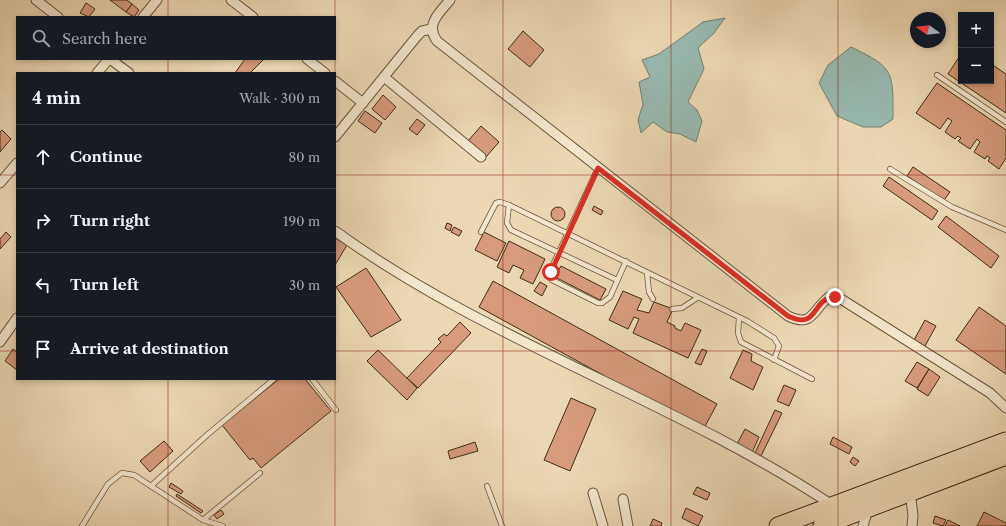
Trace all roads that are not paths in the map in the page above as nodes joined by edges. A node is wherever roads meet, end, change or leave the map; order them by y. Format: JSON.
{"nodes":[{"id":1,"x":36,"y":0,"type":"edge"},
{"id":2,"x":157,"y":0,"type":"edge"},
{"id":3,"x":231,"y":0,"type":"edge"},
{"id":4,"x":450,"y":0,"type":"edge"},
{"id":5,"x":57,"y":16,"type":"edge"},
{"id":6,"x":144,"y":16,"type":"edge"},
{"id":7,"x":252,"y":16,"type":"edge"},
{"id":8,"x":432,"y":29,"type":"junction"},
{"id":9,"x":109,"y":60,"type":"edge"},
{"id":10,"x":111,"y":60,"type":"edge"},
{"id":11,"x":308,"y":60,"type":"edge"},
{"id":12,"x":98,"y":72,"type":"edge"},
{"id":13,"x":128,"y":72,"type":"edge"},
{"id":14,"x":323,"y":72,"type":"edge"},
{"id":15,"x":937,"y":75,"type":"dead end"},
{"id":16,"x":384,"y":77,"type":"junction"},
{"id":17,"x":336,"y":82,"type":"edge"},
{"id":18,"x":363,"y":103,"type":"junction"},
{"id":19,"x":1006,"y":122,"type":"edge"},
{"id":20,"x":336,"y":135,"type":"edge"},
{"id":21,"x":481,"y":157,"type":"dead end"},
{"id":22,"x":16,"y":164,"type":"edge"},
{"id":23,"x":598,"y":168,"type":"junction"},
{"id":24,"x":890,"y":169,"type":"dead end"},
{"id":25,"x":0,"y":183,"type":"edge"},
{"id":26,"x":510,"y":205,"type":"junction"},
{"id":27,"x":1006,"y":230,"type":"edge"},
{"id":28,"x":336,"y":232,"type":"edge"},
{"id":29,"x":481,"y":232,"type":"dead end"},
{"id":30,"x":568,"y":233,"type":"junction"},
{"id":31,"x":559,"y":252,"type":"junction"},
{"id":32,"x":626,"y":261,"type":"junction"},
{"id":33,"x":647,"y":272,"type":"junction"},
{"id":34,"x":617,"y":280,"type":"junction"},
{"id":35,"x":697,"y":298,"type":"junction"},
{"id":36,"x":653,"y":299,"type":"dead end"},
{"id":37,"x":672,"y":309,"type":"dead end"},
{"id":38,"x":739,"y":318,"type":"junction"},
{"id":39,"x":16,"y":319,"type":"edge"},
{"id":40,"x":0,"y":342,"type":"edge"},
{"id":41,"x":774,"y":360,"type":"junction"},
{"id":42,"x":812,"y":379,"type":"dead end"},
{"id":43,"x":273,"y":380,"type":"edge"},
{"id":44,"x":313,"y":380,"type":"edge"},
{"id":45,"x":1006,"y":408,"type":"edge"},
{"id":46,"x":336,"y":410,"type":"dead end"},
{"id":47,"x":1006,"y":441,"type":"edge"},
{"id":48,"x":1006,"y":456,"type":"edge"},
{"id":49,"x":260,"y":473,"type":"dead end"},
{"id":50,"x":151,"y":486,"type":"junction"},
{"id":51,"x":487,"y":486,"type":"dead end"},
{"id":52,"x":910,"y":492,"type":"junction"},
{"id":53,"x":593,"y":493,"type":"dead end"},
{"id":54,"x":623,"y":499,"type":"dead end"},
{"id":55,"x":832,"y":505,"type":"junction"},
{"id":56,"x":868,"y":509,"type":"junction"},
{"id":57,"x":203,"y":520,"type":"junction"},
{"id":58,"x":213,"y":525,"type":"edge"},
{"id":59,"x":82,"y":526,"type":"edge"},
{"id":60,"x":223,"y":526,"type":"edge"},
{"id":61,"x":502,"y":526,"type":"edge"},
{"id":62,"x":603,"y":526,"type":"edge"},
{"id":63,"x":628,"y":526,"type":"edge"},
{"id":64,"x":778,"y":526,"type":"edge"},
{"id":65,"x":822,"y":526,"type":"edge"},
{"id":66,"x":863,"y":526,"type":"edge"},
{"id":67,"x":912,"y":526,"type":"edge"}],
"edges":[{"from":1,"to":5,"type":"street"},
{"from":2,"to":6,"type":"street"},
{"from":3,"to":7,"type":"street"},
{"from":4,"to":8,"type":"street"},
{"from":8,"to":16,"type":"street"},
{"from":8,"to":23,"type":"street"},
{"from":9,"to":12,"type":"street"},
{"from":10,"to":13,"type":"street"},
{"from":11,"to":14,"type":"street"},
{"from":15,"to":19,"type":"lane"},
{"from":16,"to":18,"type":"street"},
{"from":16,"to":21,"type":"street"},
{"from":17,"to":18,"type":"street"},
{"from":18,"to":20,"type":"street"},
{"from":22,"to":25,"type":"street"},
{"from":23,"to":30,"type":"lane"},
{"from":23,"to":45,"type":"street"},
{"from":24,"to":27,"type":"lane"},
{"from":26,"to":29,"type":"lane"},
{"from":26,"to":30,"type":"lane"},
{"from":26,"to":31,"type":"lane"},
{"from":28,"to":55,"type":"street"},
{"from":30,"to":31,"type":"lane"},
{"from":30,"to":32,"type":"lane"},
{"from":31,"to":34,"type":"lane"},
{"from":31,"to":34,"type":"lane"},
{"from":32,"to":33,"type":"lane"},
{"from":32,"to":34,"type":"lane"},
{"from":33,"to":35,"type":"lane"},
{"from":33,"to":36,"type":"lane"},
{"from":35,"to":37,"type":"lane"},
{"from":35,"to":38,"type":"lane"},
{"from":38,"to":41,"type":"lane"},
{"from":38,"to":41,"type":"lane"},
{"from":39,"to":40,"type":"street"},
{"from":41,"to":42,"type":"lane"},
{"from":43,"to":50,"type":"lane"},
{"from":44,"to":46,"type":"lane"},
{"from":47,"to":55,"type":"highway"},
{"from":48,"to":52,"type":"highway"},
{"from":49,"to":57,"type":"lane"},
{"from":50,"to":57,"type":"lane"},
{"from":50,"to":59,"type":"lane"},
{"from":51,"to":61,"type":"lane"},
{"from":52,"to":56,"type":"highway"},
{"from":52,"to":67,"type":"street"},
{"from":53,"to":62,"type":"street"},
{"from":54,"to":63,"type":"street"},
{"from":55,"to":64,"type":"highway"},
{"from":56,"to":65,"type":"highway"},
{"from":56,"to":66,"type":"street"},
{"from":57,"to":58,"type":"lane"},
{"from":58,"to":60,"type":"lane"}]}
